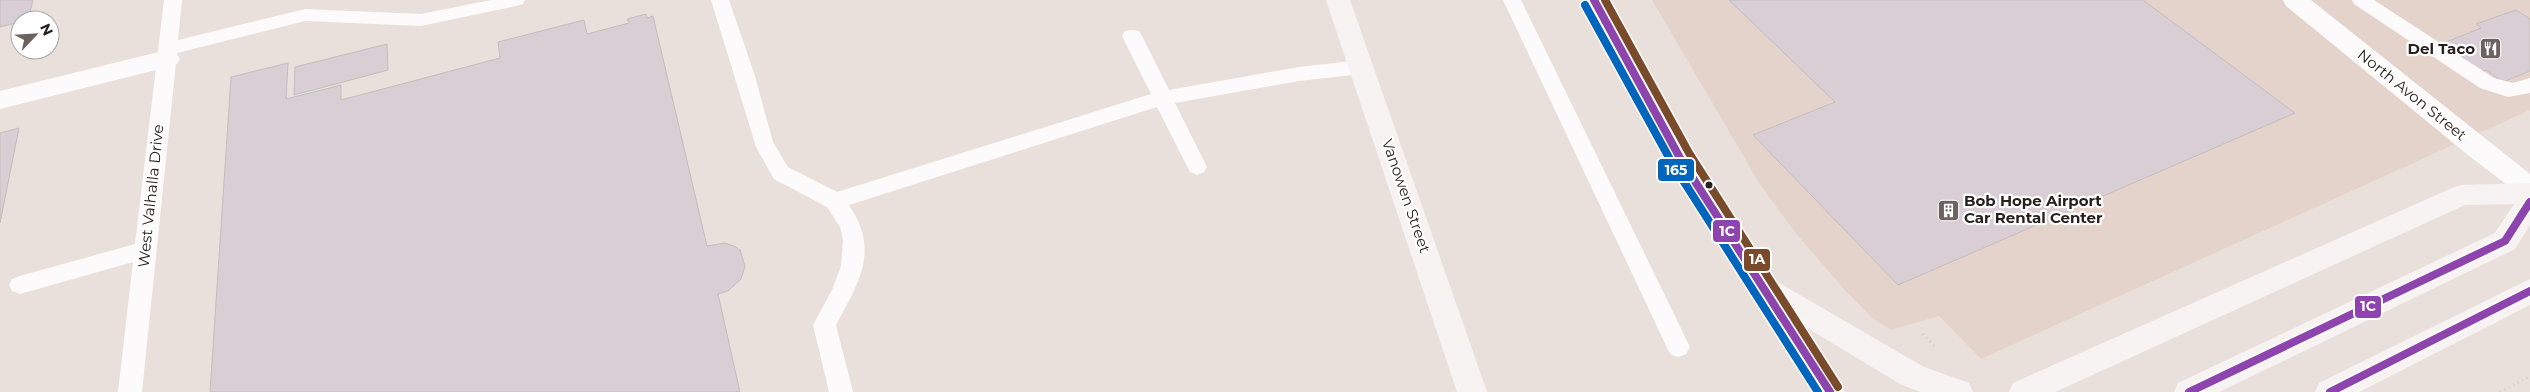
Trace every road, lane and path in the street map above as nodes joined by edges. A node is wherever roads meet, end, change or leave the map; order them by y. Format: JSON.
{"nodes":[{"id":1,"x":173,"y":0,"type":"edge"},
{"id":2,"x":516,"y":0,"type":"edge"},
{"id":3,"x":720,"y":0,"type":"edge"},
{"id":4,"x":1338,"y":0,"type":"edge"},
{"id":5,"x":1512,"y":0,"type":"edge"},
{"id":6,"x":1594,"y":0,"type":"edge"},
{"id":7,"x":2295,"y":0,"type":"edge"},
{"id":8,"x":2362,"y":0,"type":"edge"},
{"id":9,"x":1132,"y":36,"type":"dead end"},
{"id":10,"x":167,"y":54,"type":"junction"},
{"id":11,"x":1362,"y":68,"type":"junction"},
{"id":12,"x":2530,"y":85,"type":"edge"},
{"id":13,"x":1161,"y":98,"type":"junction"},
{"id":14,"x":0,"y":100,"type":"edge"},
{"id":15,"x":1196,"y":167,"type":"dead end"},
{"id":16,"x":2530,"y":188,"type":"edge"},
{"id":17,"x":2530,"y":193,"type":"edge"},
{"id":18,"x":835,"y":200,"type":"junction"},
{"id":19,"x":2530,"y":202,"type":"edge"},
{"id":20,"x":145,"y":250,"type":"junction"},
{"id":21,"x":20,"y":285,"type":"dead end"},
{"id":22,"x":1762,"y":287,"type":"junction"},
{"id":23,"x":2530,"y":291,"type":"edge"},
{"id":24,"x":1678,"y":347,"type":"dead end"},
{"id":25,"x":2530,"y":376,"type":"edge"},
{"id":26,"x":130,"y":392,"type":"edge"},
{"id":27,"x":841,"y":392,"type":"edge"},
{"id":28,"x":1472,"y":392,"type":"edge"},
{"id":29,"x":1830,"y":392,"type":"edge"},
{"id":30,"x":1958,"y":392,"type":"edge"},
{"id":31,"x":2024,"y":392,"type":"edge"},
{"id":32,"x":2189,"y":392,"type":"edge"},
{"id":33,"x":2330,"y":392,"type":"edge"},
{"id":34,"x":2500,"y":392,"type":"edge"}],
"edges":[{"from":1,"to":10,"type":"lane","name":"West Valhalla Drive"},
{"from":2,"to":10,"type":"lane"},
{"from":3,"to":18,"type":"lane"},
{"from":4,"to":11,"type":"main road","name":"Vanowen Street"},
{"from":5,"to":24,"type":"lane"},
{"from":6,"to":22,"type":"main road"},
{"from":7,"to":16,"type":"street","name":"North Avon Street"},
{"from":8,"to":12,"type":"lane"},
{"from":9,"to":13,"type":"lane"},
{"from":10,"to":14,"type":"street"},
{"from":10,"to":20,"type":"lane","name":"West Valhalla Drive"},
{"from":11,"to":13,"type":"lane"},
{"from":11,"to":28,"type":"main road","name":"Vanowen Street"},
{"from":13,"to":15,"type":"lane"},
{"from":13,"to":18,"type":"lane"},
{"from":17,"to":31,"type":"main road"},
{"from":18,"to":27,"type":"lane"},
{"from":19,"to":32,"type":"main road"},
{"from":20,"to":21,"type":"lane"},
{"from":20,"to":26,"type":"lane","name":"West Valhalla Drive"},
{"from":22,"to":29,"type":"main road"},
{"from":22,"to":30,"type":"main road"},
{"from":23,"to":33,"type":"main road"},
{"from":25,"to":34,"type":"path"}]}
